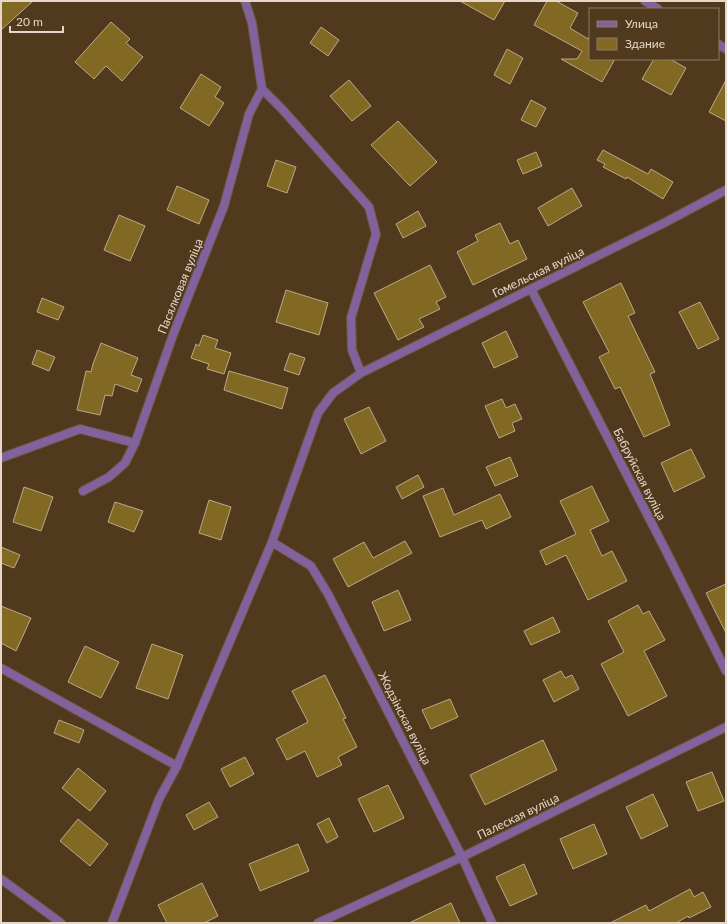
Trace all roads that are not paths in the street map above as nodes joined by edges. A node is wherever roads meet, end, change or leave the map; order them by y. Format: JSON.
{"nodes":[{"id":1,"x":245,"y":1,"type":"edge"},
{"id":2,"x":645,"y":1,"type":"edge"},
{"id":3,"x":656,"y":8,"type":"edge"},
{"id":4,"x":262,"y":89,"type":"junction"},
{"id":5,"x":726,"y":190,"type":"edge"},
{"id":6,"x":531,"y":289,"type":"junction"},
{"id":7,"x":361,"y":373,"type":"junction"},
{"id":8,"x":134,"y":443,"type":"junction"},
{"id":9,"x":1,"y":458,"type":"edge"},
{"id":10,"x":83,"y":491,"type":"dead end"},
{"id":11,"x":272,"y":542,"type":"junction"},
{"id":12,"x":1,"y":668,"type":"edge"},
{"id":13,"x":726,"y":671,"type":"edge"},
{"id":14,"x":726,"y":727,"type":"edge"},
{"id":15,"x":177,"y":766,"type":"junction"},
{"id":16,"x":462,"y":857,"type":"junction"},
{"id":17,"x":1,"y":878,"type":"edge"},
{"id":18,"x":61,"y":923,"type":"edge"},
{"id":19,"x":112,"y":923,"type":"edge"},
{"id":20,"x":318,"y":923,"type":"edge"},
{"id":21,"x":492,"y":923,"type":"edge"}],
"edges":[{"from":1,"to":4,"type":"street"},
{"from":2,"to":3,"type":"street"},
{"from":4,"to":7,"type":"street"},
{"from":4,"to":8,"type":"street","name":"Пасялковая вуліца"},
{"from":5,"to":6,"type":"street","name":"Гомельская вуліца"},
{"from":6,"to":7,"type":"street","name":"Гомельская вуліца"},
{"from":6,"to":13,"type":"street","name":"Бабруйская вуліца"},
{"from":7,"to":11,"type":"street","name":"Гомельская вуліца"},
{"from":8,"to":9,"type":"street"},
{"from":8,"to":10,"type":"street","name":"Пасялковая вуліца"},
{"from":11,"to":15,"type":"street","name":"Гомельская вуліца"},
{"from":11,"to":16,"type":"street","name":"Жодзінская вуліца"},
{"from":12,"to":15,"type":"street"},
{"from":14,"to":16,"type":"street","name":"Палеская вуліца"},
{"from":15,"to":19,"type":"street","name":"Гомельская вуліца"},
{"from":16,"to":20,"type":"street","name":"Палеская вуліца"},
{"from":16,"to":21,"type":"street","name":"Жодзінская вуліца"},
{"from":17,"to":18,"type":"street"}]}
